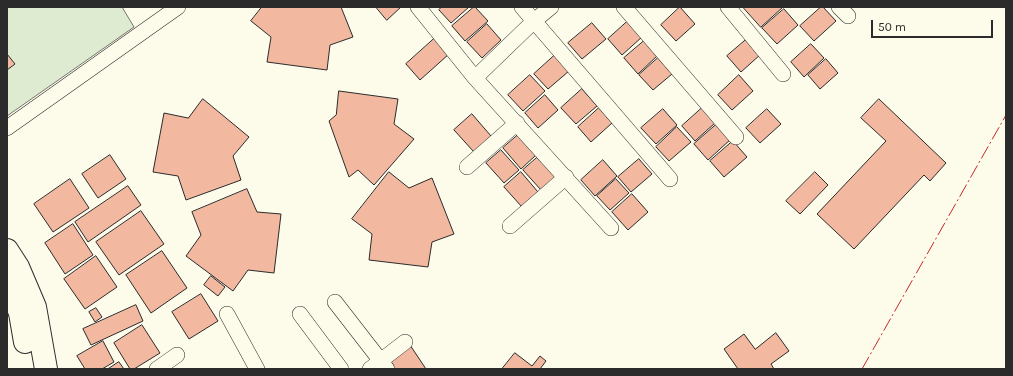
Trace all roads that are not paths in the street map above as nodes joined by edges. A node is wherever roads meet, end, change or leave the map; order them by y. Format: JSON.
{"nodes":[{"id":1,"x":178,"y":7,"type":"edge"},
{"id":2,"x":418,"y":7,"type":"edge"},
{"id":3,"x":522,"y":7,"type":"edge"},
{"id":4,"x":550,"y":7,"type":"edge"},
{"id":5,"x":624,"y":7,"type":"edge"},
{"id":6,"x":728,"y":7,"type":"edge"},
{"id":7,"x":534,"y":21,"type":"junction"},
{"id":8,"x":783,"y":74,"type":"dead end"},
{"id":9,"x":476,"y":78,"type":"junction"},
{"id":10,"x":517,"y":123,"type":"junction"},
{"id":11,"x":7,"y":128,"type":"edge"},
{"id":12,"x":736,"y":137,"type":"dead end"},
{"id":13,"x":466,"y":167,"type":"dead end"},
{"id":14,"x":566,"y":177,"type":"junction"},
{"id":15,"x":670,"y":179,"type":"dead end"},
{"id":16,"x":510,"y":226,"type":"dead end"},
{"id":17,"x":611,"y":228,"type":"dead end"},
{"id":18,"x":7,"y":250,"type":"edge"},
{"id":19,"x":7,"y":280,"type":"edge"},
{"id":20,"x":335,"y":302,"type":"dead end"},
{"id":21,"x":228,"y":314,"type":"dead end"},
{"id":22,"x":300,"y":314,"type":"dead end"},
{"id":23,"x":405,"y":342,"type":"dead end"},
{"id":24,"x":177,"y":355,"type":"dead end"},
{"id":25,"x":379,"y":366,"type":"edge"},
{"id":26,"x":31,"y":369,"type":"edge"},
{"id":27,"x":46,"y":369,"type":"edge"},
{"id":28,"x":157,"y":369,"type":"edge"},
{"id":29,"x":257,"y":369,"type":"edge"},
{"id":30,"x":340,"y":369,"type":"edge"}],
"edges":[{"from":1,"to":11,"type":"street"},
{"from":2,"to":9,"type":"street"},
{"from":3,"to":7,"type":"street"},
{"from":4,"to":7,"type":"street"},
{"from":5,"to":12,"type":"street"},
{"from":6,"to":8,"type":"street"},
{"from":7,"to":9,"type":"street"},
{"from":7,"to":15,"type":"street"},
{"from":9,"to":10,"type":"street"},
{"from":10,"to":13,"type":"street"},
{"from":10,"to":14,"type":"street"},
{"from":14,"to":16,"type":"street"},
{"from":14,"to":17,"type":"street"},
{"from":18,"to":27,"type":"main road"},
{"from":19,"to":26,"type":"main road"},
{"from":20,"to":25,"type":"street"},
{"from":21,"to":29,"type":"street"},
{"from":22,"to":30,"type":"street"},
{"from":23,"to":25,"type":"street"},
{"from":24,"to":28,"type":"street"}]}
